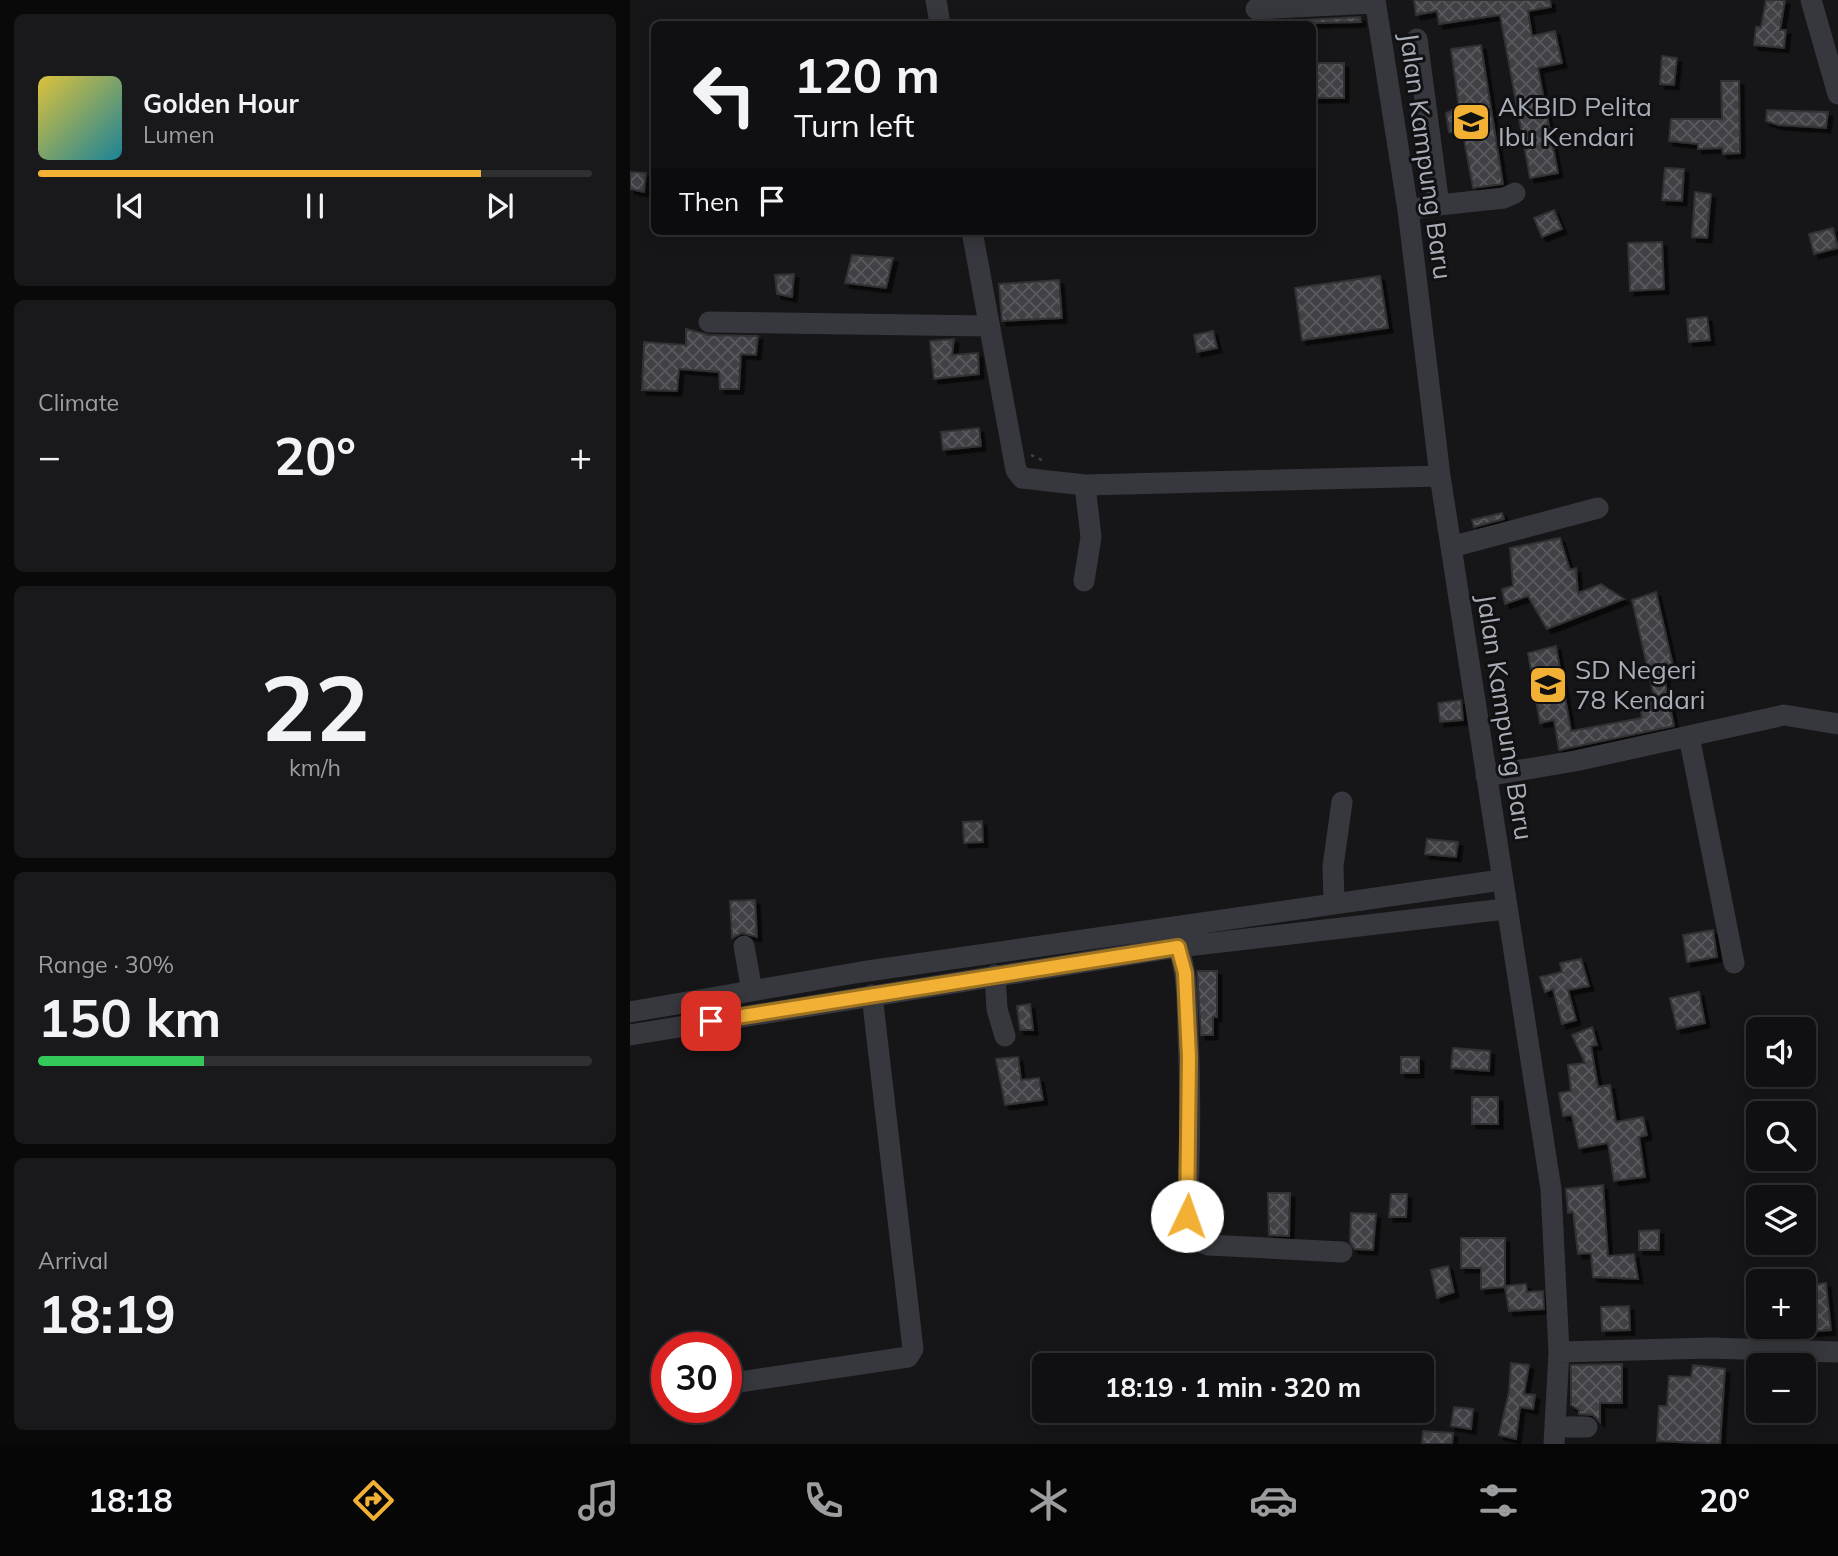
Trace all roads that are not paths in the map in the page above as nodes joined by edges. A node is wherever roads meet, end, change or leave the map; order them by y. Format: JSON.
{"nodes":[{"id":1,"x":936,"y":0,"type":"edge"},
{"id":2,"x":1811,"y":0,"type":"edge"},
{"id":3,"x":1375,"y":1,"type":"edge"},
{"id":4,"x":1256,"y":9,"type":"dead end"},
{"id":5,"x":940,"y":21,"type":"edge"},
{"id":6,"x":1417,"y":39,"type":"dead end"},
{"id":7,"x":1838,"y":94,"type":"edge"},
{"id":8,"x":1515,"y":193,"type":"dead end"},
{"id":9,"x":1439,"y":205,"type":"junction"},
{"id":10,"x":1408,"y":210,"type":"junction"},
{"id":11,"x":973,"y":235,"type":"edge"},
{"id":12,"x":709,"y":321,"type":"dead end"},
{"id":13,"x":988,"y":326,"type":"junction"},
{"id":14,"x":1440,"y":476,"type":"junction"},
{"id":15,"x":1085,"y":485,"type":"junction"},
{"id":16,"x":1598,"y":508,"type":"dead end"},
{"id":17,"x":1451,"y":547,"type":"junction"},
{"id":18,"x":1084,"y":581,"type":"dead end"},
{"id":19,"x":1838,"y":724,"type":"edge"},
{"id":20,"x":1689,"y":736,"type":"junction"},
{"id":21,"x":1486,"y":776,"type":"junction"},
{"id":22,"x":1342,"y":802,"type":"dead end"},
{"id":23,"x":1501,"y":880,"type":"junction"},
{"id":24,"x":1334,"y":903,"type":"junction"},
{"id":25,"x":1505,"y":909,"type":"junction"},
{"id":26,"x":744,"y":946,"type":"dead end"},
{"id":27,"x":1178,"y":947,"type":"junction"},
{"id":28,"x":1734,"y":962,"type":"dead end"},
{"id":29,"x":995,"y":975,"type":"junction"},
{"id":30,"x":752,"y":991,"type":"junction"},
{"id":31,"x":872,"y":995,"type":"junction"},
{"id":32,"x":630,"y":1012,"type":"edge"},
{"id":33,"x":630,"y":1035,"type":"edge"},
{"id":34,"x":1005,"y":1035,"type":"dead end"},
{"id":35,"x":1342,"y":1252,"type":"dead end"},
{"id":36,"x":1559,"y":1352,"type":"junction"},
{"id":37,"x":1838,"y":1352,"type":"edge"},
{"id":38,"x":742,"y":1382,"type":"edge"},
{"id":39,"x":1587,"y":1427,"type":"dead end"},
{"id":40,"x":1554,"y":1435,"type":"edge"}],
"edges":[{"from":1,"to":5,"type":"street"},
{"from":2,"to":7,"type":"street"},
{"from":3,"to":4,"type":"street"},
{"from":3,"to":10,"type":"street","name":"Jalan Kampung Baru"},
{"from":6,"to":9,"type":"street"},
{"from":8,"to":9,"type":"street"},
{"from":9,"to":10,"type":"street"},
{"from":10,"to":14,"type":"street","name":"Jalan Kampung Baru"},
{"from":11,"to":13,"type":"street"},
{"from":12,"to":13,"type":"street"},
{"from":13,"to":15,"type":"street"},
{"from":14,"to":15,"type":"street"},
{"from":14,"to":17,"type":"street","name":"Jalan Kampung Baru"},
{"from":15,"to":18,"type":"street"},
{"from":16,"to":17,"type":"street"},
{"from":17,"to":21,"type":"street","name":"Jalan Kampung Baru"},
{"from":19,"to":20,"type":"street"},
{"from":20,"to":21,"type":"street"},
{"from":20,"to":28,"type":"street"},
{"from":21,"to":23,"type":"street","name":"Jalan Kampung Baru"},
{"from":22,"to":24,"type":"street"},
{"from":23,"to":24,"type":"street"},
{"from":23,"to":25,"type":"street","name":"Jalan Kampung Baru"},
{"from":24,"to":30,"type":"street"},
{"from":25,"to":27,"type":"street"},
{"from":25,"to":36,"type":"street","name":"Jalan Kampung Baru"},
{"from":26,"to":30,"type":"street"},
{"from":27,"to":29,"type":"street"},
{"from":27,"to":35,"type":"street"},
{"from":29,"to":31,"type":"street"},
{"from":29,"to":34,"type":"street"},
{"from":30,"to":32,"type":"street"},
{"from":31,"to":33,"type":"street"},
{"from":31,"to":38,"type":"street"},
{"from":36,"to":37,"type":"street"},
{"from":36,"to":40,"type":"street","name":"Jalan Kampung Baru"},
{"from":39,"to":40,"type":"street"}]}
